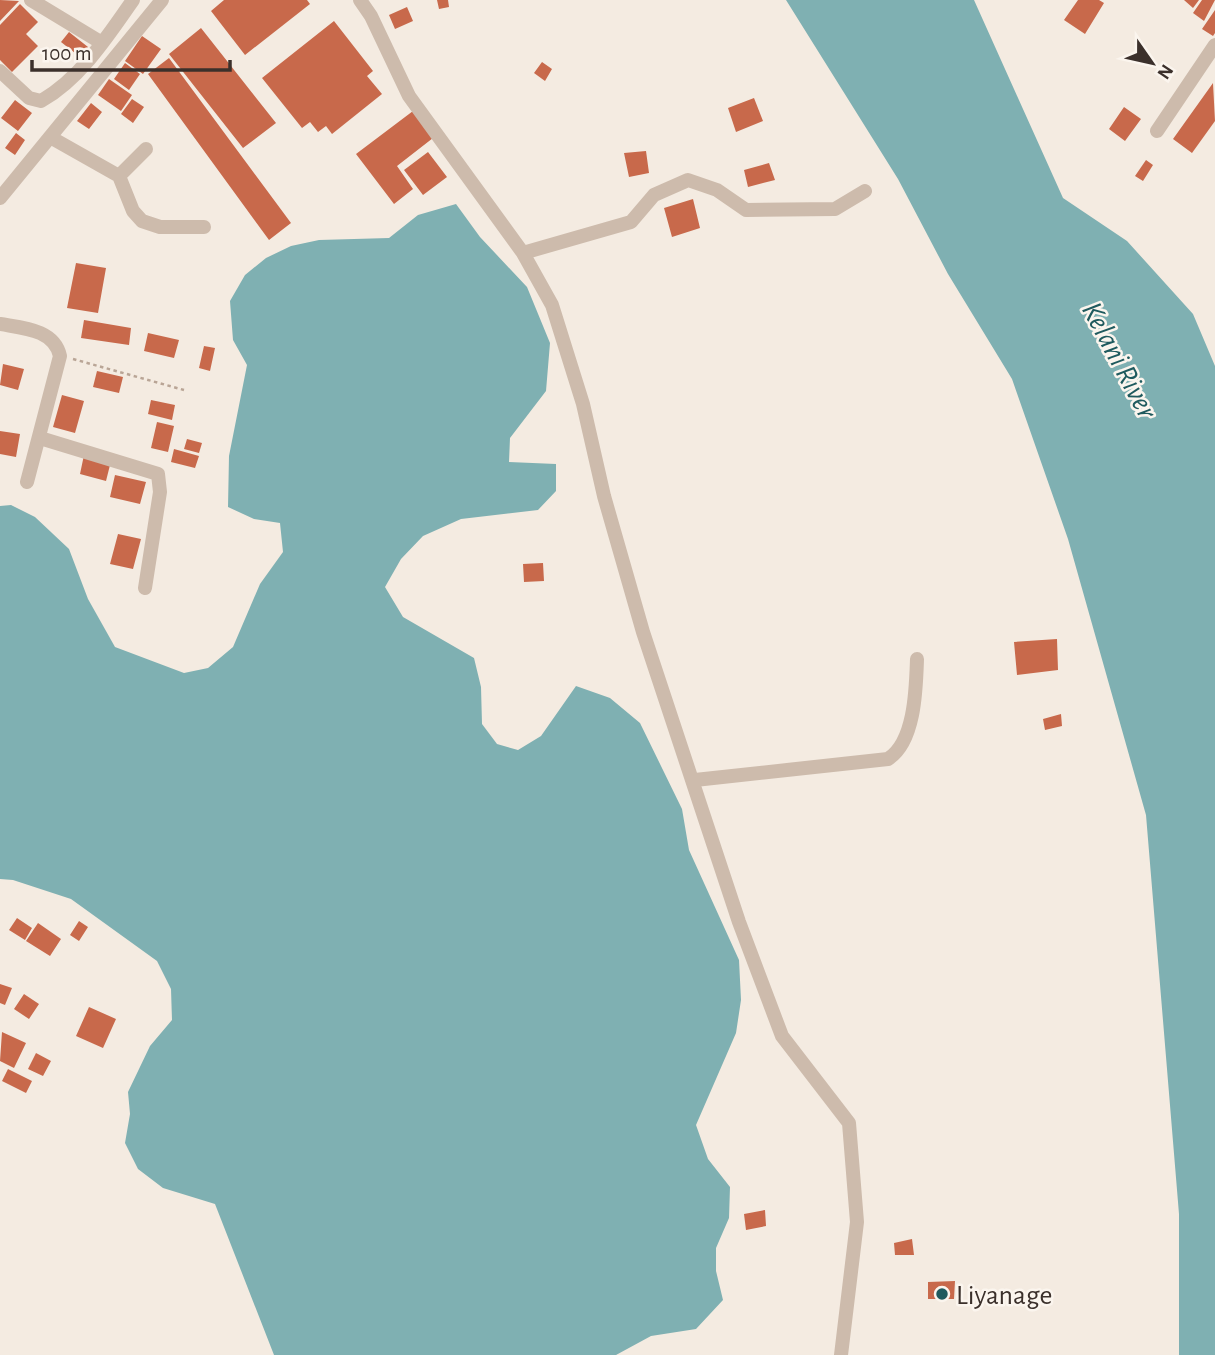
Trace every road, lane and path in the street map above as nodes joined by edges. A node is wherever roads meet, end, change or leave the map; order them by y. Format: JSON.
{"nodes":[{"id":1,"x":31,"y":0,"type":"edge"},
{"id":2,"x":133,"y":0,"type":"edge"},
{"id":3,"x":162,"y":0,"type":"edge"},
{"id":4,"x":359,"y":0,"type":"edge"},
{"id":5,"x":102,"y":43,"type":"junction"},
{"id":6,"x":1215,"y":45,"type":"edge"},
{"id":7,"x":0,"y":71,"type":"edge"},
{"id":8,"x":1157,"y":131,"type":"dead end"},
{"id":9,"x":50,"y":137,"type":"junction"},
{"id":10,"x":146,"y":149,"type":"dead end"},
{"id":11,"x":119,"y":176,"type":"junction"},
{"id":12,"x":865,"y":191,"type":"dead end"},
{"id":13,"x":0,"y":198,"type":"edge"},
{"id":14,"x":204,"y":228,"type":"dead end"},
{"id":15,"x":523,"y":253,"type":"junction"},
{"id":16,"x":0,"y":324,"type":"edge"},
{"id":17,"x":61,"y":356,"type":"junction"},
{"id":18,"x":184,"y":390,"type":"dead end"},
{"id":19,"x":40,"y":438,"type":"junction"},
{"id":20,"x":27,"y":482,"type":"dead end"},
{"id":21,"x":145,"y":588,"type":"dead end"},
{"id":22,"x":916,"y":659,"type":"dead end"},
{"id":23,"x":695,"y":780,"type":"junction"},
{"id":24,"x":841,"y":1355,"type":"edge"}],
"edges":[{"from":1,"to":5,"type":"street"},
{"from":2,"to":5,"type":"street"},
{"from":3,"to":9,"type":"street"},
{"from":4,"to":15,"type":"street"},
{"from":5,"to":7,"type":"street"},
{"from":6,"to":8,"type":"street"},
{"from":9,"to":11,"type":"street"},
{"from":9,"to":13,"type":"street"},
{"from":10,"to":11,"type":"street"},
{"from":11,"to":14,"type":"street"},
{"from":12,"to":15,"type":"street"},
{"from":15,"to":23,"type":"street"},
{"from":16,"to":17,"type":"street"},
{"from":17,"to":18,"type":"path"},
{"from":17,"to":19,"type":"street"},
{"from":19,"to":20,"type":"street"},
{"from":19,"to":21,"type":"street"},
{"from":22,"to":23,"type":"street"},
{"from":23,"to":24,"type":"street"}]}
